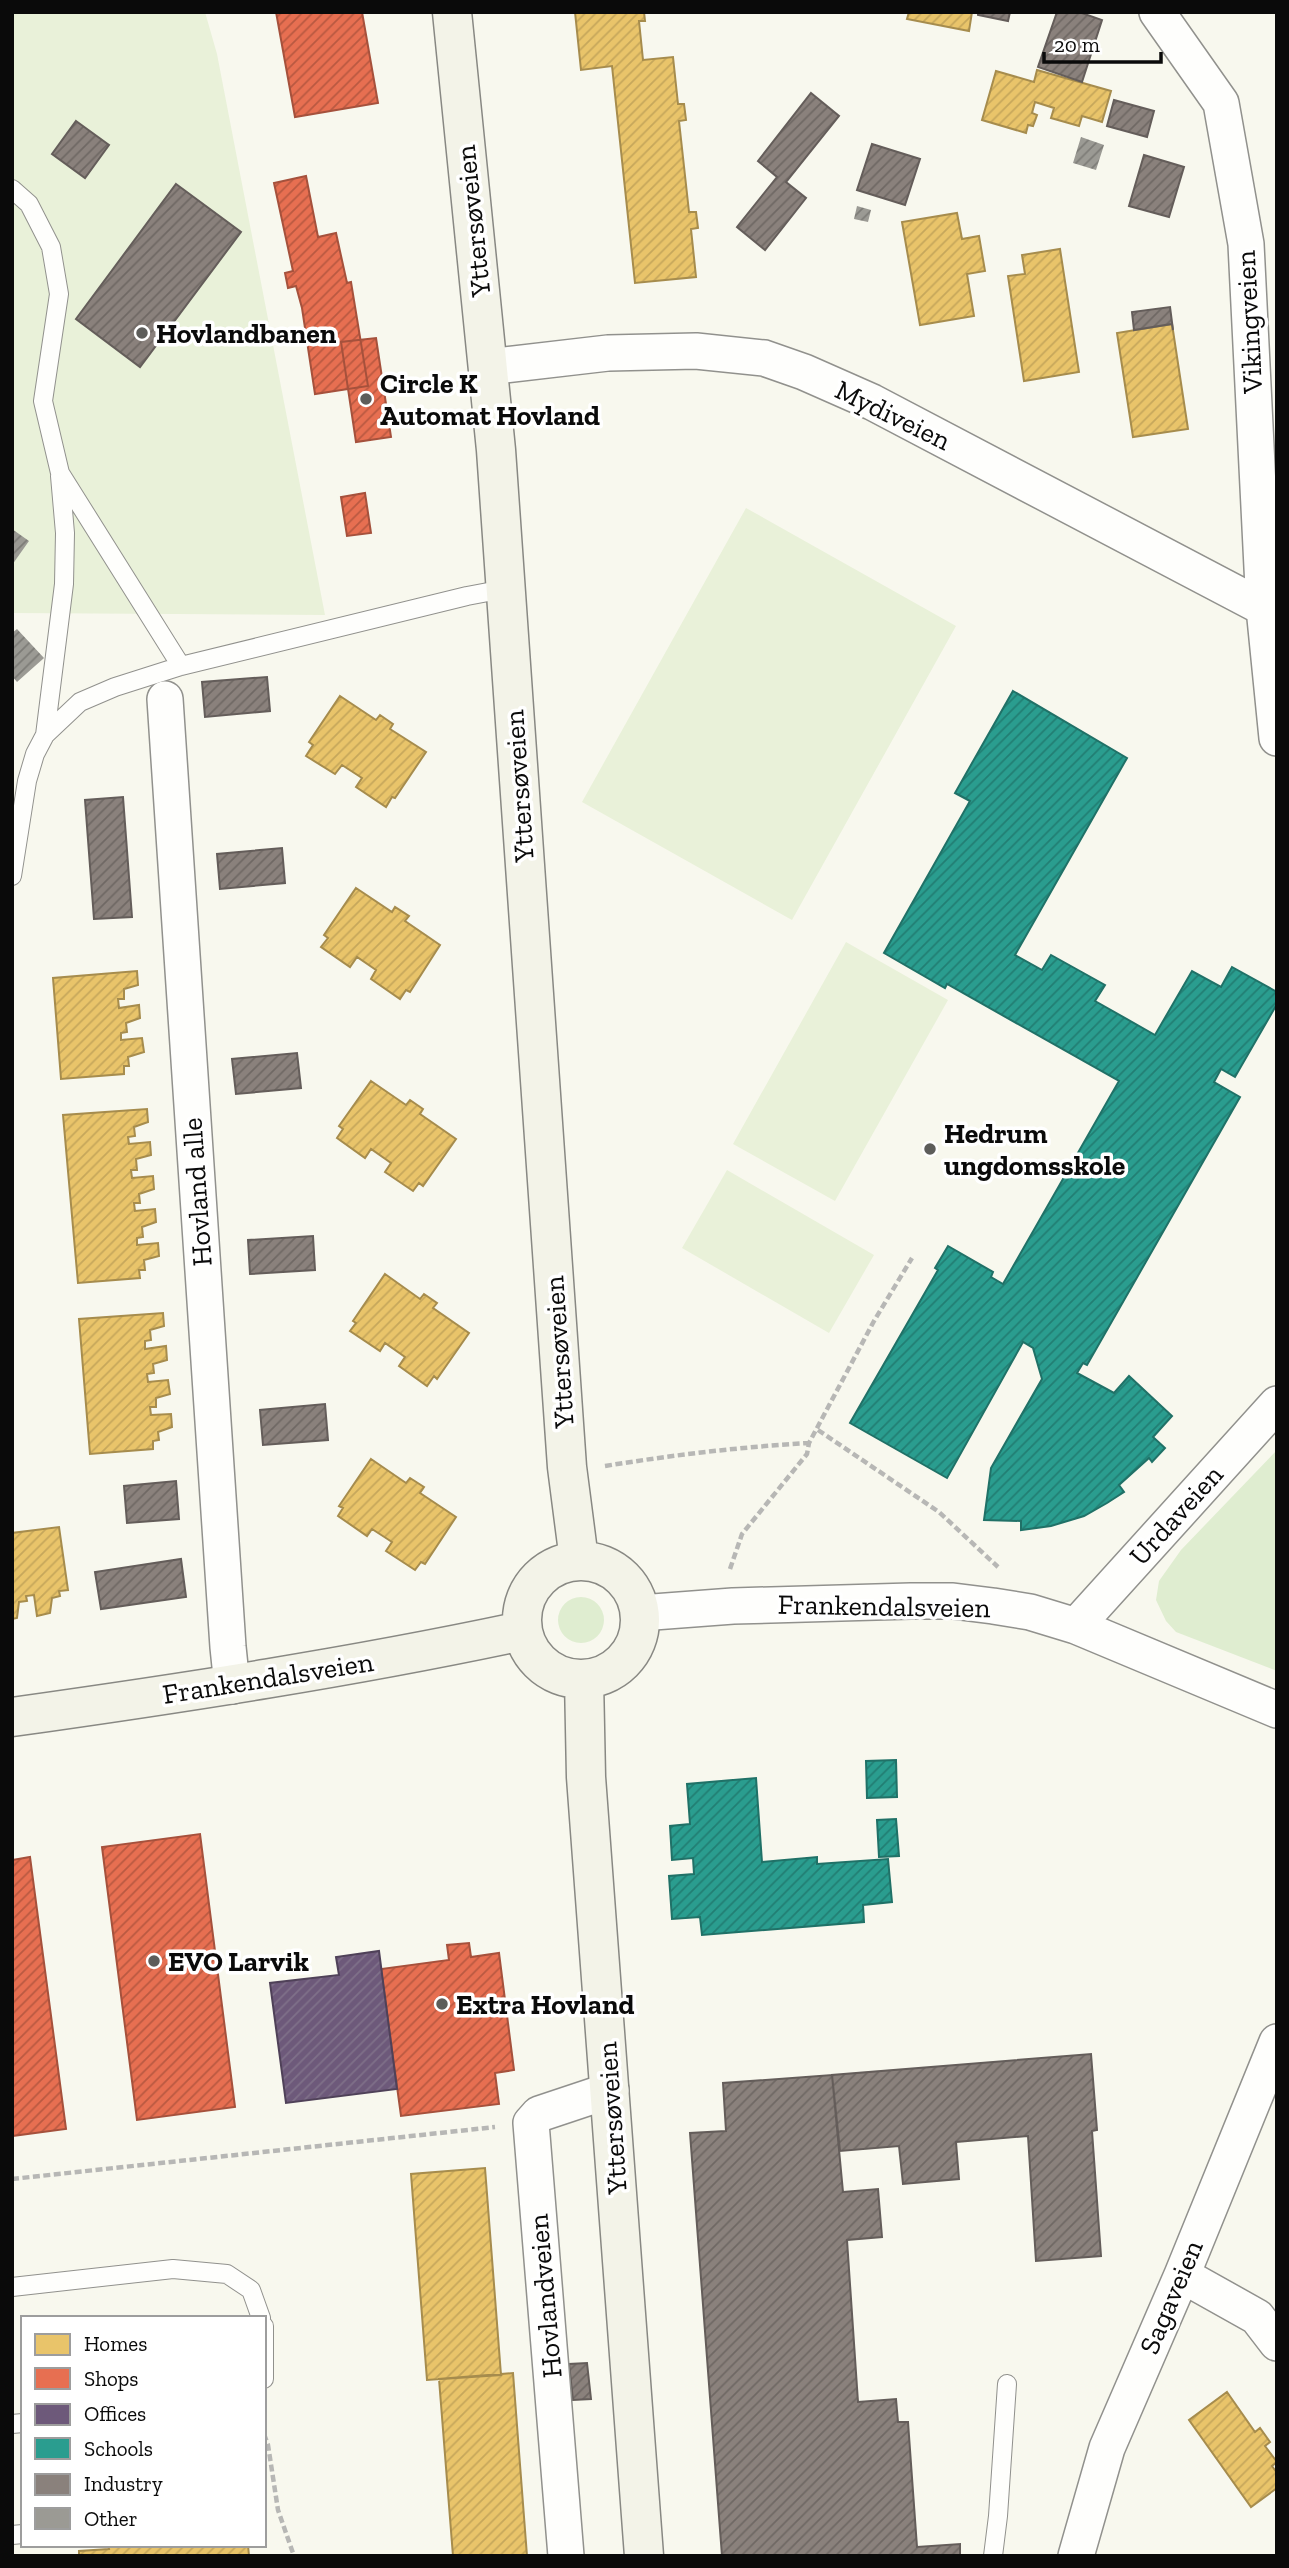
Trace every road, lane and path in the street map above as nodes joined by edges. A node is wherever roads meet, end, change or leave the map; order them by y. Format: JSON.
{"nodes":[{"id":1,"x":452,"y":12,"type":"edge"},
{"id":2,"x":1157,"y":12,"type":"edge"},
{"id":3,"x":12,"y":189,"type":"edge"},
{"id":4,"x":487,"y":367,"type":"junction"},
{"id":5,"x":60,"y":473,"type":"junction"},
{"id":6,"x":505,"y":589,"type":"junction"},
{"id":7,"x":1264,"y":608,"type":"junction"},
{"id":8,"x":181,"y":666,"type":"junction"},
{"id":9,"x":165,"y":699,"type":"dead end"},
{"id":10,"x":45,"y":735,"type":"junction"},
{"id":11,"x":1277,"y":738,"type":"edge"},
{"id":12,"x":12,"y":876,"type":"edge"},
{"id":13,"x":912,"y":1258,"type":"dead end"},
{"id":14,"x":1277,"y":1404,"type":"edge"},
{"id":15,"x":818,"y":1430,"type":"junction"},
{"id":16,"x":809,"y":1443,"type":"junction"},
{"id":17,"x":600,"y":1466,"type":"dead end"},
{"id":18,"x":579,"y":1560,"type":"junction"},
{"id":19,"x":1000,"y":1570,"type":"dead end"},
{"id":20,"x":729,"y":1571,"type":"dead end"},
{"id":21,"x":640,"y":1613,"type":"junction"},
{"id":22,"x":1076,"y":1626,"type":"junction"},
{"id":23,"x":522,"y":1631,"type":"junction"},
{"id":24,"x":584,"y":1679,"type":"junction"},
{"id":25,"x":232,"y":1686,"type":"junction"},
{"id":26,"x":1277,"y":1710,"type":"edge"},
{"id":27,"x":12,"y":1717,"type":"edge"},
{"id":28,"x":1277,"y":2042,"type":"edge"},
{"id":29,"x":611,"y":2090,"type":"junction"},
{"id":30,"x":531,"y":2123,"type":"junction"},
{"id":31,"x":12,"y":2179,"type":"edge"},
{"id":32,"x":1182,"y":2275,"type":"junction"},
{"id":33,"x":12,"y":2287,"type":"edge"},
{"id":34,"x":260,"y":2316,"type":"edge"},
{"id":35,"x":1277,"y":2343,"type":"edge"},
{"id":36,"x":1007,"y":2384,"type":"dead end"},
{"id":37,"x":266,"y":2440,"type":"edge"},
{"id":38,"x":294,"y":2556,"type":"edge"},
{"id":39,"x":566,"y":2556,"type":"edge"},
{"id":40,"x":644,"y":2556,"type":"edge"},
{"id":41,"x":993,"y":2556,"type":"edge"},
{"id":42,"x":1076,"y":2556,"type":"edge"}],
"edges":[{"from":1,"to":4,"type":"main road","name":"Yttersøveien"},
{"from":2,"to":7,"type":"street","name":"Vikingveien"},
{"from":3,"to":5,"type":"lane"},
{"from":4,"to":6,"type":"main road","name":"Yttersøveien"},
{"from":4,"to":7,"type":"street","name":"Mydiveien"},
{"from":5,"to":8,"type":"lane"},
{"from":5,"to":10,"type":"lane"},
{"from":6,"to":8,"type":"lane"},
{"from":6,"to":18,"type":"main road","name":"Yttersøveien"},
{"from":7,"to":11,"type":"street","name":"Vikingveien"},
{"from":8,"to":10,"type":"lane"},
{"from":9,"to":25,"type":"street","name":"Hovland alle"},
{"from":10,"to":12,"type":"lane"},
{"from":13,"to":15,"type":"path"},
{"from":14,"to":22,"type":"street","name":"Urdaveien"},
{"from":15,"to":16,"type":"path"},
{"from":15,"to":19,"type":"path"},
{"from":16,"to":17,"type":"path"},
{"from":16,"to":20,"type":"path"},
{"from":18,"to":21,"type":"main road"},
{"from":18,"to":23,"type":"main road"},
{"from":21,"to":22,"type":"street","name":"Frankendalsveien"},
{"from":21,"to":24,"type":"main road"},
{"from":22,"to":26,"type":"street","name":"Frankendalsveien"},
{"from":23,"to":24,"type":"main road"},
{"from":23,"to":25,"type":"main road","name":"Frankendalsveien"},
{"from":24,"to":29,"type":"main road","name":"Yttersøveien"},
{"from":25,"to":27,"type":"main road","name":"Frankendalsveien"},
{"from":28,"to":32,"type":"street","name":"Sagaveien"},
{"from":29,"to":30,"type":"street"},
{"from":29,"to":40,"type":"main road","name":"Yttersøveien"},
{"from":30,"to":31,"type":"path"},
{"from":30,"to":39,"type":"street","name":"Hovlandveien"},
{"from":32,"to":35,"type":"street"},
{"from":32,"to":42,"type":"street","name":"Sagaveien"},
{"from":33,"to":34,"type":"lane"},
{"from":36,"to":41,"type":"lane"},
{"from":37,"to":38,"type":"path"}]}
